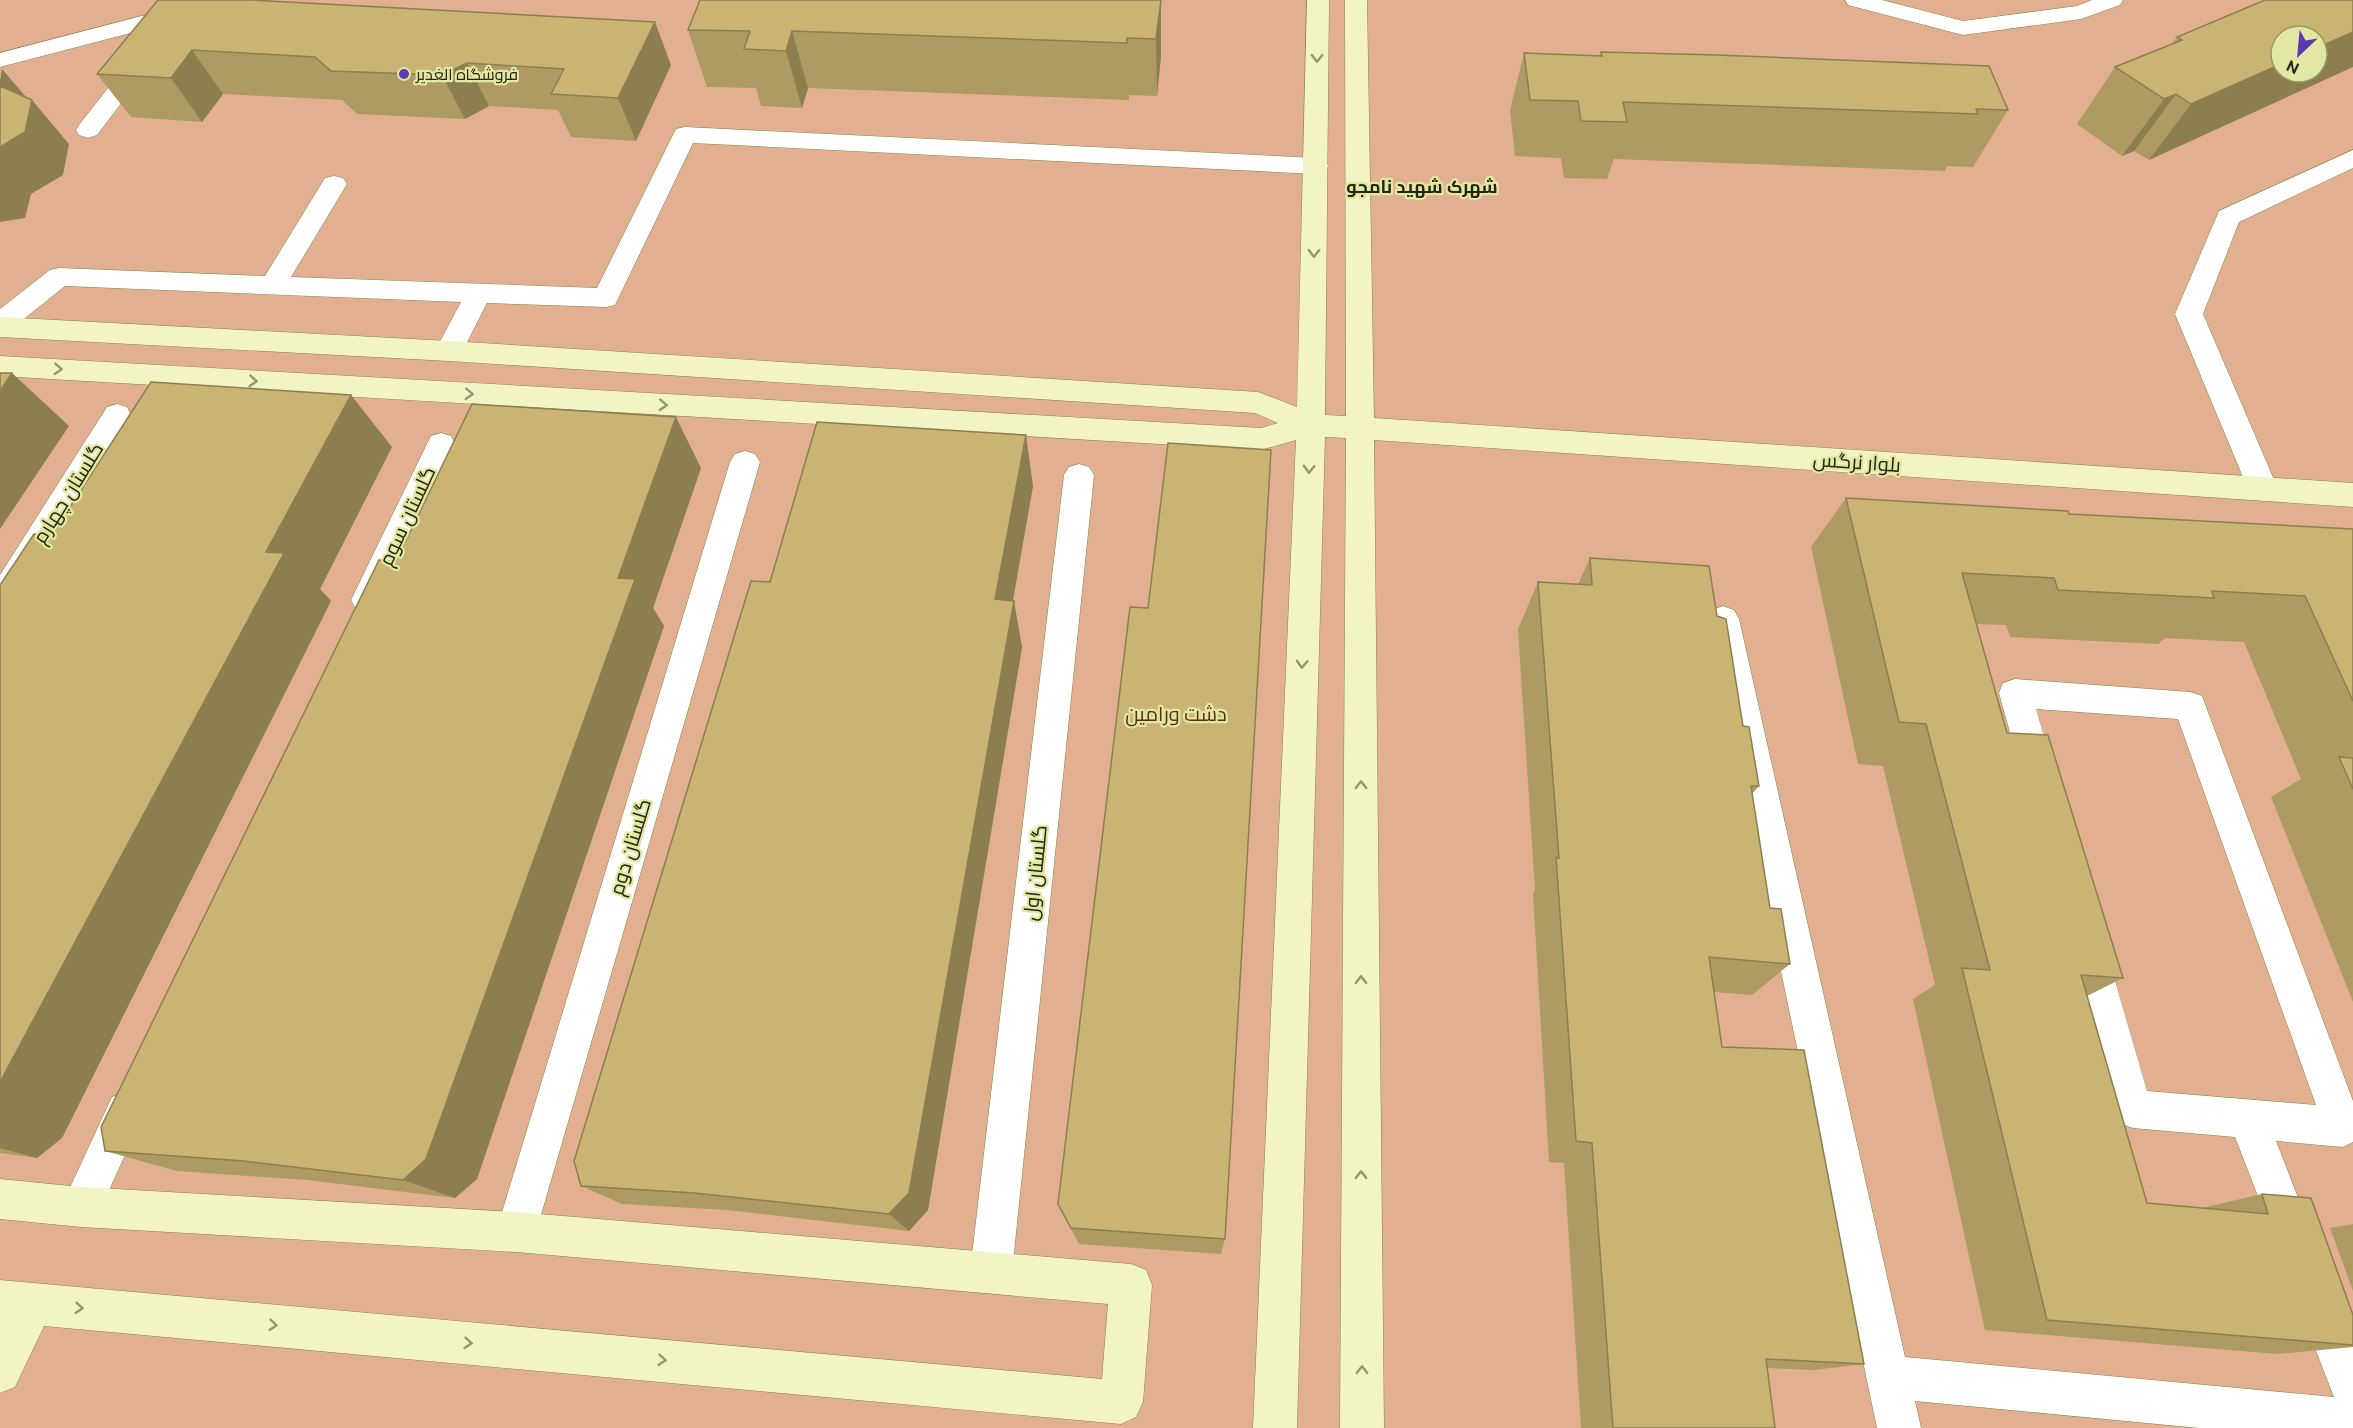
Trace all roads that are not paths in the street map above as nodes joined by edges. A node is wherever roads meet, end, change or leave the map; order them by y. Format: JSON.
{"nodes":[{"id":1,"x":1318,"y":0,"type":"edge"},
{"id":2,"x":1356,"y":0,"type":"edge"},
{"id":3,"x":1856,"y":0,"type":"edge"},
{"id":4,"x":2112,"y":0,"type":"edge"},
{"id":5,"x":190,"y":8,"type":"edge"},
{"id":6,"x":0,"y":60,"type":"edge"},
{"id":7,"x":88,"y":130,"type":"dead end"},
{"id":8,"x":2353,"y":158,"type":"edge"},
{"id":9,"x":1316,"y":166,"type":"junction"},
{"id":10,"x":334,"y":184,"type":"dead end"},
{"id":11,"x":273,"y":285,"type":"junction"},
{"id":12,"x":479,"y":293,"type":"junction"},
{"id":13,"x":0,"y":325,"type":"edge"},
{"id":14,"x":449,"y":351,"type":"junction"},
{"id":15,"x":0,"y":366,"type":"edge"},
{"id":16,"x":429,"y":392,"type":"junction"},
{"id":17,"x":117,"y":415,"type":"dead end"},
{"id":18,"x":1311,"y":424,"type":"junction"},
{"id":19,"x":1360,"y":428,"type":"junction"},
{"id":20,"x":441,"y":444,"type":"dead end"},
{"id":21,"x":745,"y":462,"type":"dead end"},
{"id":22,"x":1079,"y":475,"type":"dead end"},
{"id":23,"x":2263,"y":489,"type":"junction"},
{"id":24,"x":2353,"y":495,"type":"edge"},
{"id":25,"x":0,"y":601,"type":"edge"},
{"id":26,"x":1723,"y":619,"type":"edge"},
{"id":27,"x":355,"y":626,"type":"edge"},
{"id":28,"x":142,"y":1078,"type":"edge"},
{"id":29,"x":2248,"y":1119,"type":"junction"},
{"id":30,"x":0,"y":1199,"type":"edge"},
{"id":31,"x":81,"y":1207,"type":"junction"},
{"id":32,"x":516,"y":1232,"type":"junction"},
{"id":33,"x":991,"y":1272,"type":"junction"},
{"id":34,"x":16,"y":1302,"type":"edge"},
{"id":35,"x":0,"y":1372,"type":"edge"},
{"id":36,"x":1890,"y":1377,"type":"junction"},
{"id":37,"x":2353,"y":1392,"type":"edge"},
{"id":38,"x":2353,"y":1421,"type":"edge"},
{"id":39,"x":1275,"y":1428,"type":"edge"},
{"id":40,"x":1362,"y":1428,"type":"edge"},
{"id":41,"x":1899,"y":1428,"type":"edge"}],
"edges":[{"from":1,"to":9,"type":"street","one_way":true},
{"from":2,"to":19,"type":"street"},
{"from":3,"to":4,"type":"street"},
{"from":5,"to":6,"type":"street"},
{"from":5,"to":7,"type":"street"},
{"from":8,"to":23,"type":"street"},
{"from":9,"to":12,"type":"street"},
{"from":9,"to":18,"type":"street","one_way":true},
{"from":10,"to":11,"type":"street"},
{"from":11,"to":12,"type":"street"},
{"from":11,"to":13,"type":"street"},
{"from":12,"to":14,"type":"street"},
{"from":13,"to":14,"type":"street"},
{"from":14,"to":16,"type":"street"},
{"from":14,"to":18,"type":"street"},
{"from":15,"to":16,"type":"street","one_way":true},
{"from":16,"to":18,"type":"street","one_way":true},
{"from":17,"to":25,"type":"street","name":"گلستان چهارم"},
{"from":18,"to":19,"type":"street","name":"بلوار نرگس"},
{"from":18,"to":39,"type":"street","one_way":true},
{"from":19,"to":23,"type":"street","name":"بلوار نرگس"},
{"from":40,"to":19,"type":"street","one_way":true},
{"from":20,"to":27,"type":"street","name":"گلستان سوم"},
{"from":21,"to":32,"type":"street","name":"گلستان دوم"},
{"from":22,"to":33,"type":"street","name":"گلستان اول"},
{"from":23,"to":24,"type":"street","name":"بلوار نرگس"},
{"from":26,"to":36,"type":"street"},
{"from":28,"to":31,"type":"street"},
{"from":29,"to":29,"type":"street"},
{"from":29,"to":37,"type":"street"},
{"from":30,"to":31,"type":"street"},
{"from":31,"to":32,"type":"street"},
{"from":32,"to":33,"type":"street"},
{"from":34,"to":33,"type":"street","one_way":true},
{"from":34,"to":35,"type":"street"},
{"from":36,"to":38,"type":"street"},
{"from":36,"to":41,"type":"street"}]}
